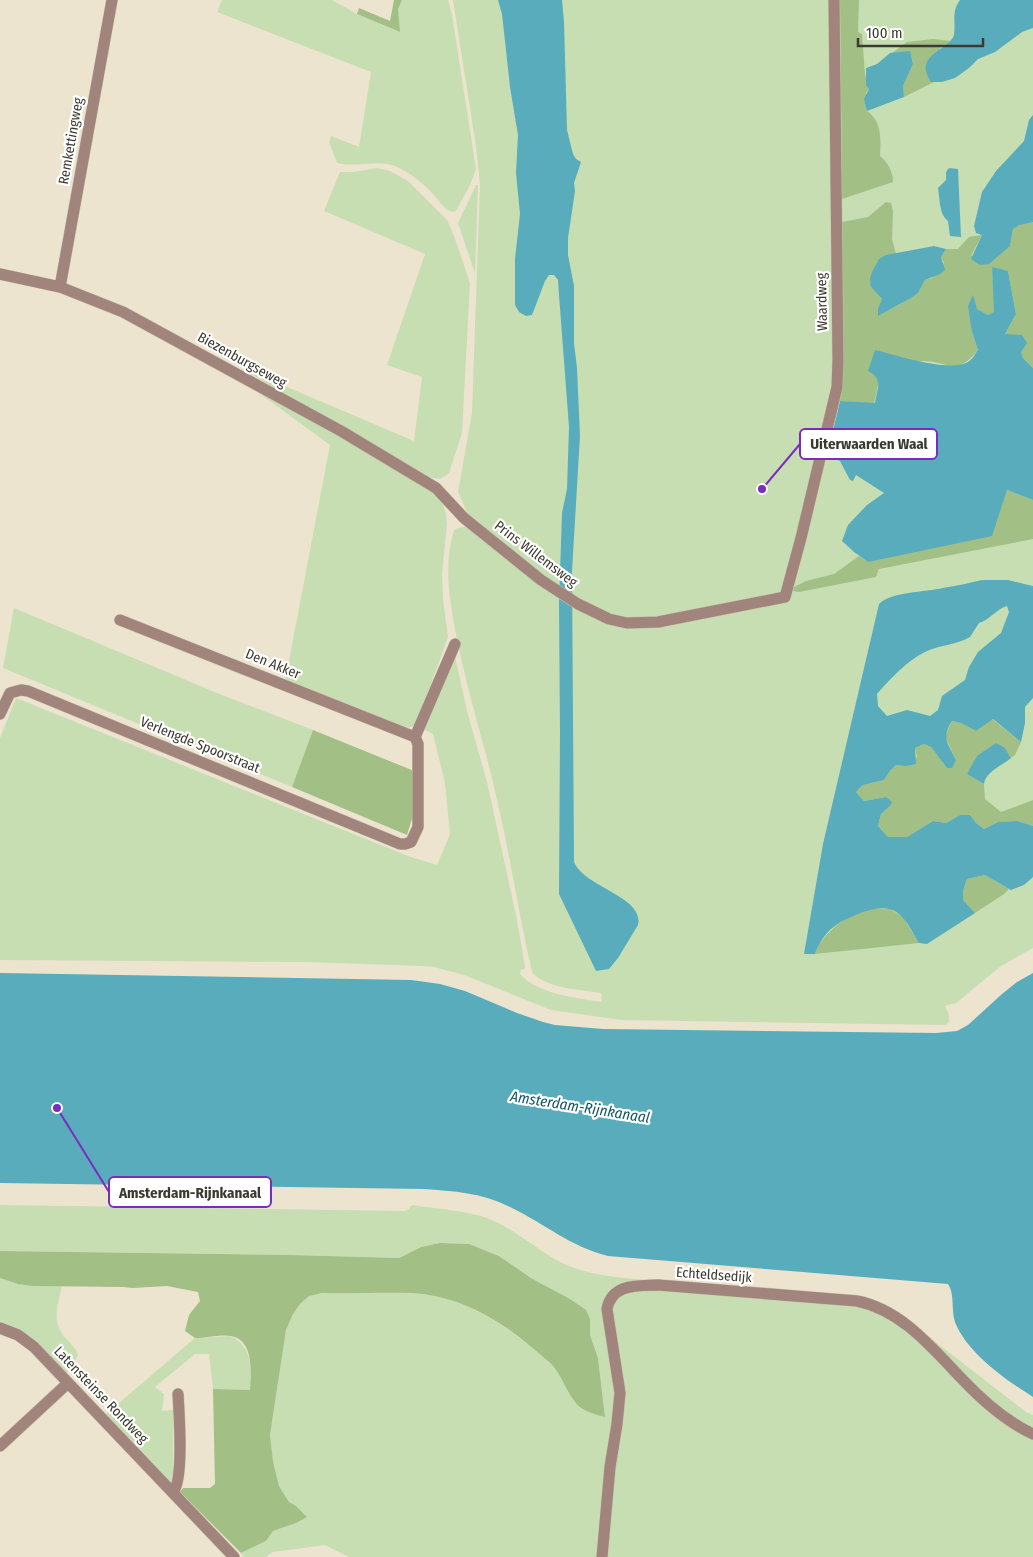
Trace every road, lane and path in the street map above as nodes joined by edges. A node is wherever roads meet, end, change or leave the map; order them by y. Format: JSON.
{"nodes":[{"id":1,"x":112,"y":0,"type":"edge"},
{"id":2,"x":834,"y":0,"type":"edge"},
{"id":3,"x":0,"y":274,"type":"edge"},
{"id":4,"x":60,"y":287,"type":"junction"},
{"id":5,"x":453,"y":505,"type":"joint"},
{"id":6,"x":785,"y":597,"type":"joint"},
{"id":7,"x":120,"y":620,"type":"dead end"},
{"id":8,"x":455,"y":644,"type":"dead end"},
{"id":9,"x":0,"y":714,"type":"edge"},
{"id":10,"x":415,"y":737,"type":"junction"},
{"id":11,"x":0,"y":1328,"type":"edge"},
{"id":12,"x":68,"y":1383,"type":"junction"},
{"id":13,"x":178,"y":1394,"type":"dead end"},
{"id":14,"x":1033,"y":1434,"type":"edge"},
{"id":15,"x":0,"y":1446,"type":"edge"},
{"id":16,"x":173,"y":1492,"type":"junction"},
{"id":17,"x":234,"y":1557,"type":"edge"},
{"id":18,"x":602,"y":1557,"type":"edge"}],
"edges":[{"from":1,"to":4,"type":"street","name":"Remkettingweg"},
{"from":2,"to":6,"type":"street","name":"Waardweg"},
{"from":3,"to":4,"type":"street","name":"Biezenburgseweg"},
{"from":4,"to":5,"type":"street","name":"Biezenburgseweg"},
{"from":5,"to":6,"type":"street","name":"Prins Willemsweg"},
{"from":7,"to":10,"type":"street","name":"Den Akker"},
{"from":8,"to":10,"type":"street"},
{"from":9,"to":10,"type":"street","name":"Verlengde Spoorstraat"},
{"from":11,"to":12,"type":"street","name":"Latensteinse Rondweg"},
{"from":12,"to":15,"type":"street"},
{"from":12,"to":16,"type":"street","name":"Latensteinse Rondweg"},
{"from":13,"to":16,"type":"street"},
{"from":14,"to":18,"type":"street","name":"Echteldsedijk"},
{"from":16,"to":17,"type":"street","name":"Latensteinse Rondweg"}]}
